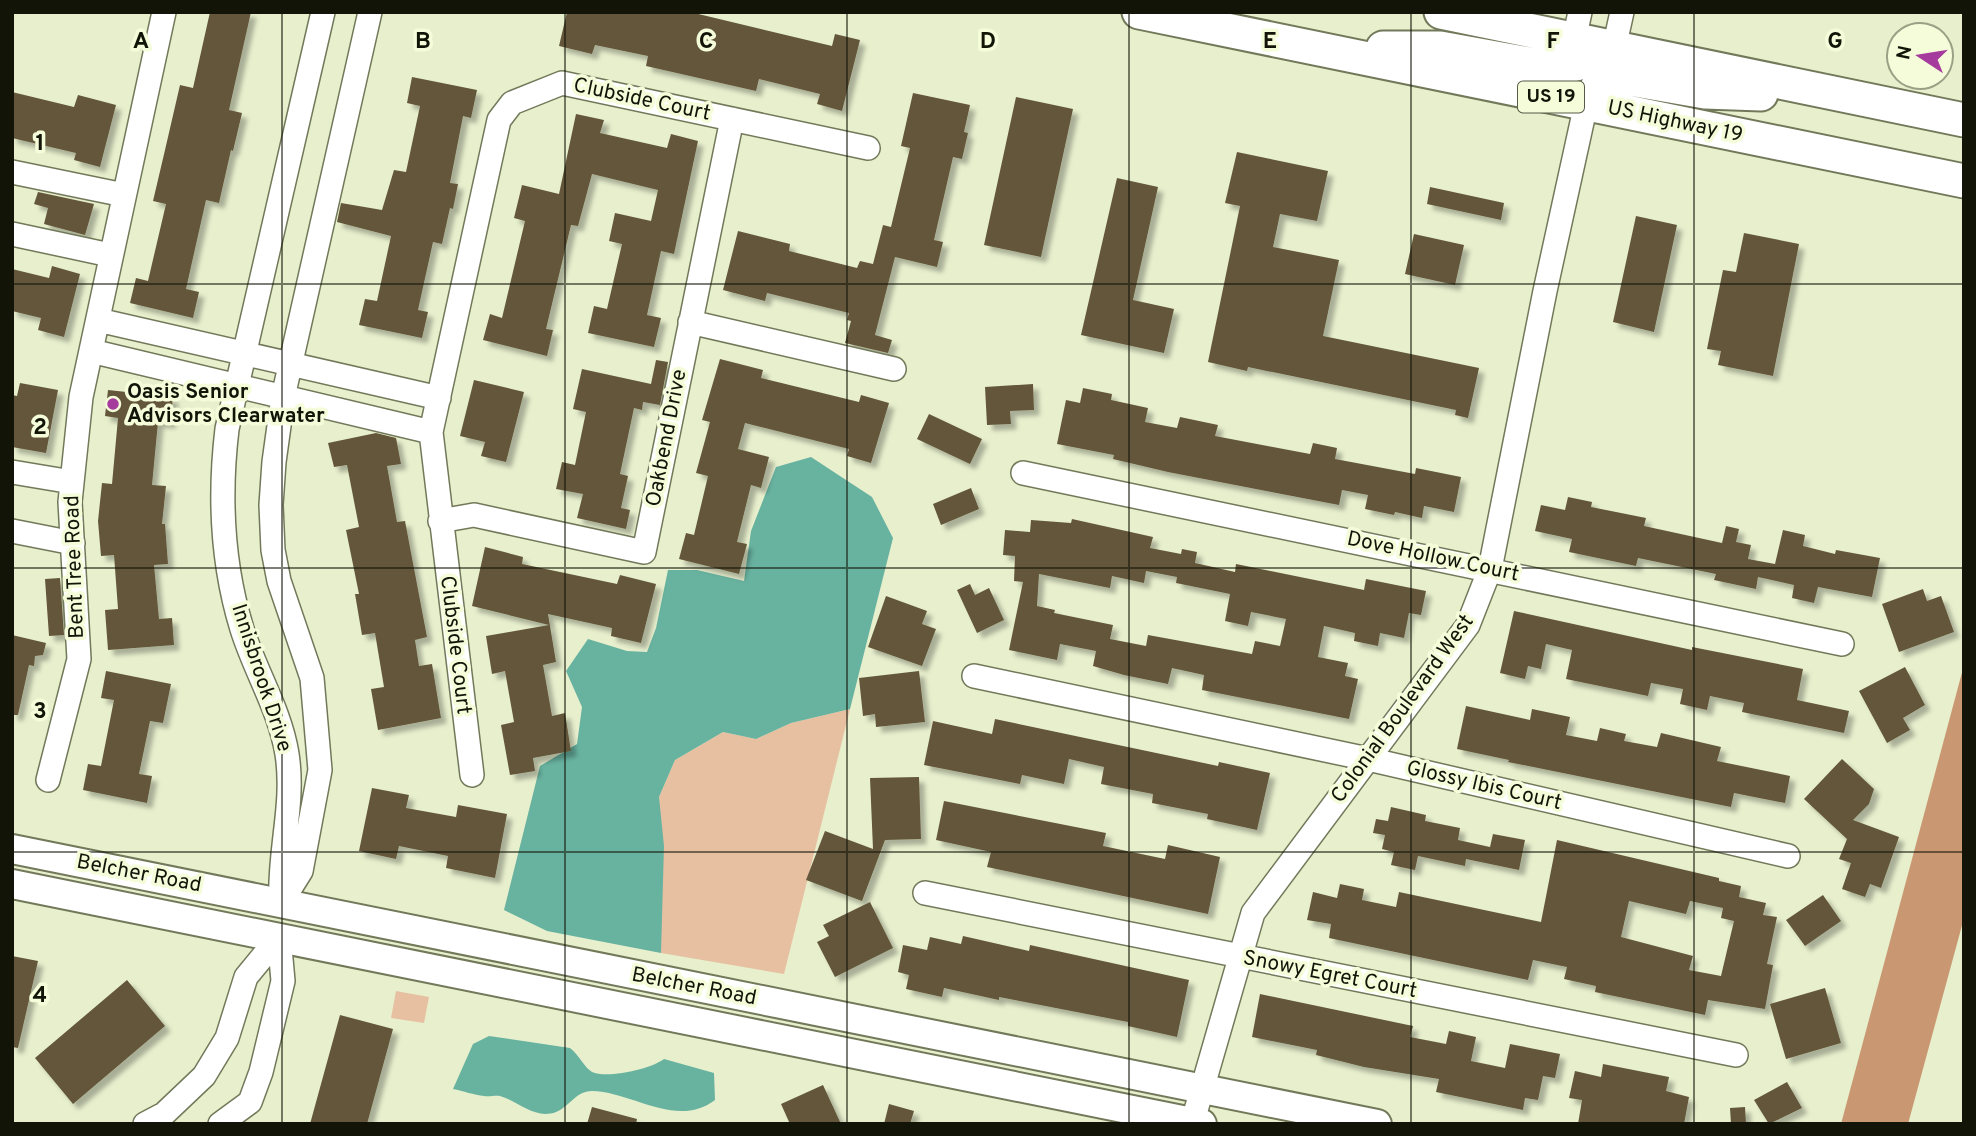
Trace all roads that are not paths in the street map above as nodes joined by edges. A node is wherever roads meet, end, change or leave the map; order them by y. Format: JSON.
{"nodes":[{"id":1,"x":164,"y":12,"type":"edge"},
{"id":2,"x":323,"y":12,"type":"edge"},
{"id":3,"x":370,"y":12,"type":"edge"},
{"id":4,"x":1139,"y":12,"type":"edge"},
{"id":5,"x":1441,"y":12,"type":"edge"},
{"id":6,"x":1622,"y":12,"type":"edge"},
{"id":7,"x":1577,"y":26,"type":"edge"},
{"id":8,"x":1614,"y":48,"type":"junction"},
{"id":9,"x":1318,"y":49,"type":"junction"},
{"id":10,"x":1864,"y":99,"type":"junction"},
{"id":11,"x":1586,"y":104,"type":"junction"},
{"id":12,"x":732,"y":119,"type":"junction"},
{"id":13,"x":1964,"y":120,"type":"edge"},
{"id":14,"x":868,"y":149,"type":"dead end"},
{"id":15,"x":12,"y":172,"type":"edge"},
{"id":16,"x":1957,"y":178,"type":"edge"},
{"id":17,"x":124,"y":195,"type":"junction"},
{"id":18,"x":12,"y":234,"type":"edge"},
{"id":19,"x":110,"y":255,"type":"junction"},
{"id":20,"x":98,"y":320,"type":"junction"},
{"id":21,"x":690,"y":322,"type":"junction"},
{"id":22,"x":157,"y":333,"type":"junction"},
{"id":23,"x":91,"y":351,"type":"junction"},
{"id":24,"x":245,"y":352,"type":"junction"},
{"id":25,"x":291,"y":363,"type":"junction"},
{"id":26,"x":149,"y":365,"type":"junction"},
{"id":27,"x":894,"y":369,"type":"dead end"},
{"id":28,"x":237,"y":386,"type":"junction"},
{"id":29,"x":283,"y":397,"type":"junction"},
{"id":30,"x":439,"y":398,"type":"junction"},
{"id":31,"x":431,"y":432,"type":"junction"},
{"id":32,"x":12,"y":472,"type":"edge"},
{"id":33,"x":1023,"y":473,"type":"dead end"},
{"id":34,"x":72,"y":482,"type":"junction"},
{"id":35,"x":440,"y":521,"type":"junction"},
{"id":36,"x":12,"y":531,"type":"edge"},
{"id":37,"x":73,"y":543,"type":"junction"},
{"id":38,"x":1490,"y":569,"type":"junction"},
{"id":39,"x":1842,"y":643,"type":"dead end"},
{"id":40,"x":974,"y":676,"type":"dead end"},
{"id":41,"x":1368,"y":759,"type":"junction"},
{"id":42,"x":472,"y":775,"type":"dead end"},
{"id":43,"x":48,"y":780,"type":"dead end"},
{"id":44,"x":12,"y":849,"type":"edge"},
{"id":45,"x":1788,"y":856,"type":"dead end"},
{"id":46,"x":12,"y":884,"type":"edge"},
{"id":47,"x":925,"y":892,"type":"dead end"},
{"id":48,"x":281,"y":903,"type":"junction"},
{"id":49,"x":139,"y":909,"type":"junction"},
{"id":50,"x":421,"y":932,"type":"junction"},
{"id":51,"x":279,"y":937,"type":"junction"},
{"id":52,"x":1239,"y":957,"type":"junction"},
{"id":53,"x":1736,"y":1055,"type":"dead end"},
{"id":54,"x":1202,"y":1089,"type":"junction"},
{"id":55,"x":1195,"y":1123,"type":"edge"},
{"id":56,"x":145,"y":1124,"type":"edge"},
{"id":57,"x":220,"y":1124,"type":"edge"},
{"id":58,"x":1377,"y":1124,"type":"edge"}],
"edges":[{"from":1,"to":17,"type":"street","name":"Bent Tree Road"},
{"from":2,"to":24,"type":"street","name":"Innisbrook Drive"},
{"from":3,"to":25,"type":"street","name":"Innisbrook Drive"},
{"from":4,"to":9,"type":"highway","name":"US Highway 19","number":"US 19"},
{"from":5,"to":7,"type":"highway"},
{"from":6,"to":8,"type":"street"},
{"from":7,"to":8,"type":"highway"},
{"from":8,"to":9,"type":"highway"},
{"from":8,"to":10,"type":"highway"},
{"from":9,"to":11,"type":"highway","name":"US Highway 19","number":"US 19"},
{"from":10,"to":11,"type":"highway"},
{"from":10,"to":13,"type":"highway"},
{"from":11,"to":16,"type":"highway","name":"US Highway 19","number":"US 19"},
{"from":11,"to":38,"type":"street","name":"Colonial Boulevard West"},
{"from":12,"to":14,"type":"street","name":"Clubside Court"},
{"from":12,"to":21,"type":"street","name":"Oakbend Drive"},
{"from":12,"to":30,"type":"street","name":"Clubside Court"},
{"from":15,"to":17,"type":"street"},
{"from":17,"to":19,"type":"street","name":"Bent Tree Road"},
{"from":18,"to":19,"type":"street"},
{"from":19,"to":20,"type":"street","name":"Bent Tree Road"},
{"from":20,"to":22,"type":"street"},
{"from":20,"to":23,"type":"street","name":"Bent Tree Road"},
{"from":21,"to":27,"type":"street"},
{"from":21,"to":35,"type":"street","name":"Oakbend Drive"},
{"from":22,"to":24,"type":"street"},
{"from":22,"to":26,"type":"street"},
{"from":23,"to":26,"type":"street"},
{"from":23,"to":34,"type":"street","name":"Bent Tree Road"},
{"from":24,"to":25,"type":"street"},
{"from":24,"to":28,"type":"street","name":"Innisbrook Drive"},
{"from":25,"to":29,"type":"street","name":"Innisbrook Drive"},
{"from":25,"to":30,"type":"street"},
{"from":26,"to":28,"type":"street"},
{"from":28,"to":29,"type":"street"},
{"from":28,"to":48,"type":"street","name":"Innisbrook Drive"},
{"from":29,"to":31,"type":"street"},
{"from":29,"to":48,"type":"street","name":"Innisbrook Drive"},
{"from":30,"to":31,"type":"street","name":"Clubside Court"},
{"from":31,"to":35,"type":"street","name":"Clubside Court"},
{"from":32,"to":34,"type":"street"},
{"from":33,"to":38,"type":"street","name":"Dove Hollow Court"},
{"from":34,"to":37,"type":"street","name":"Bent Tree Road"},
{"from":35,"to":42,"type":"street","name":"Clubside Court"},
{"from":36,"to":37,"type":"street"},
{"from":37,"to":43,"type":"street","name":"Bent Tree Road"},
{"from":38,"to":39,"type":"street","name":"Dove Hollow Court"},
{"from":38,"to":41,"type":"street","name":"Colonial Boulevard West"},
{"from":40,"to":41,"type":"street","name":"Glossy Ibis Court"},
{"from":41,"to":45,"type":"street","name":"Glossy Ibis Court"},
{"from":41,"to":52,"type":"street","name":"Colonial Boulevard West"},
{"from":44,"to":48,"type":"main road","name":"Belcher Road"},
{"from":46,"to":49,"type":"main road","name":"Belcher Road"},
{"from":47,"to":52,"type":"street","name":"Snowy Egret Court"},
{"from":48,"to":49,"type":"main road"},
{"from":48,"to":50,"type":"main road","name":"Belcher Road"},
{"from":49,"to":51,"type":"main road","name":"Belcher Road"},
{"from":50,"to":51,"type":"main road"},
{"from":50,"to":54,"type":"main road","name":"Belcher Road"},
{"from":51,"to":55,"type":"main road","name":"Belcher Road"},
{"from":51,"to":56,"type":"street"},
{"from":51,"to":57,"type":"street"},
{"from":52,"to":53,"type":"street","name":"Snowy Egret Court"},
{"from":52,"to":54,"type":"street","name":"Colonial Boulevard West"},
{"from":54,"to":55,"type":"street","name":"Colonial Boulevard West"},
{"from":54,"to":58,"type":"main road","name":"Belcher Road"}]}
